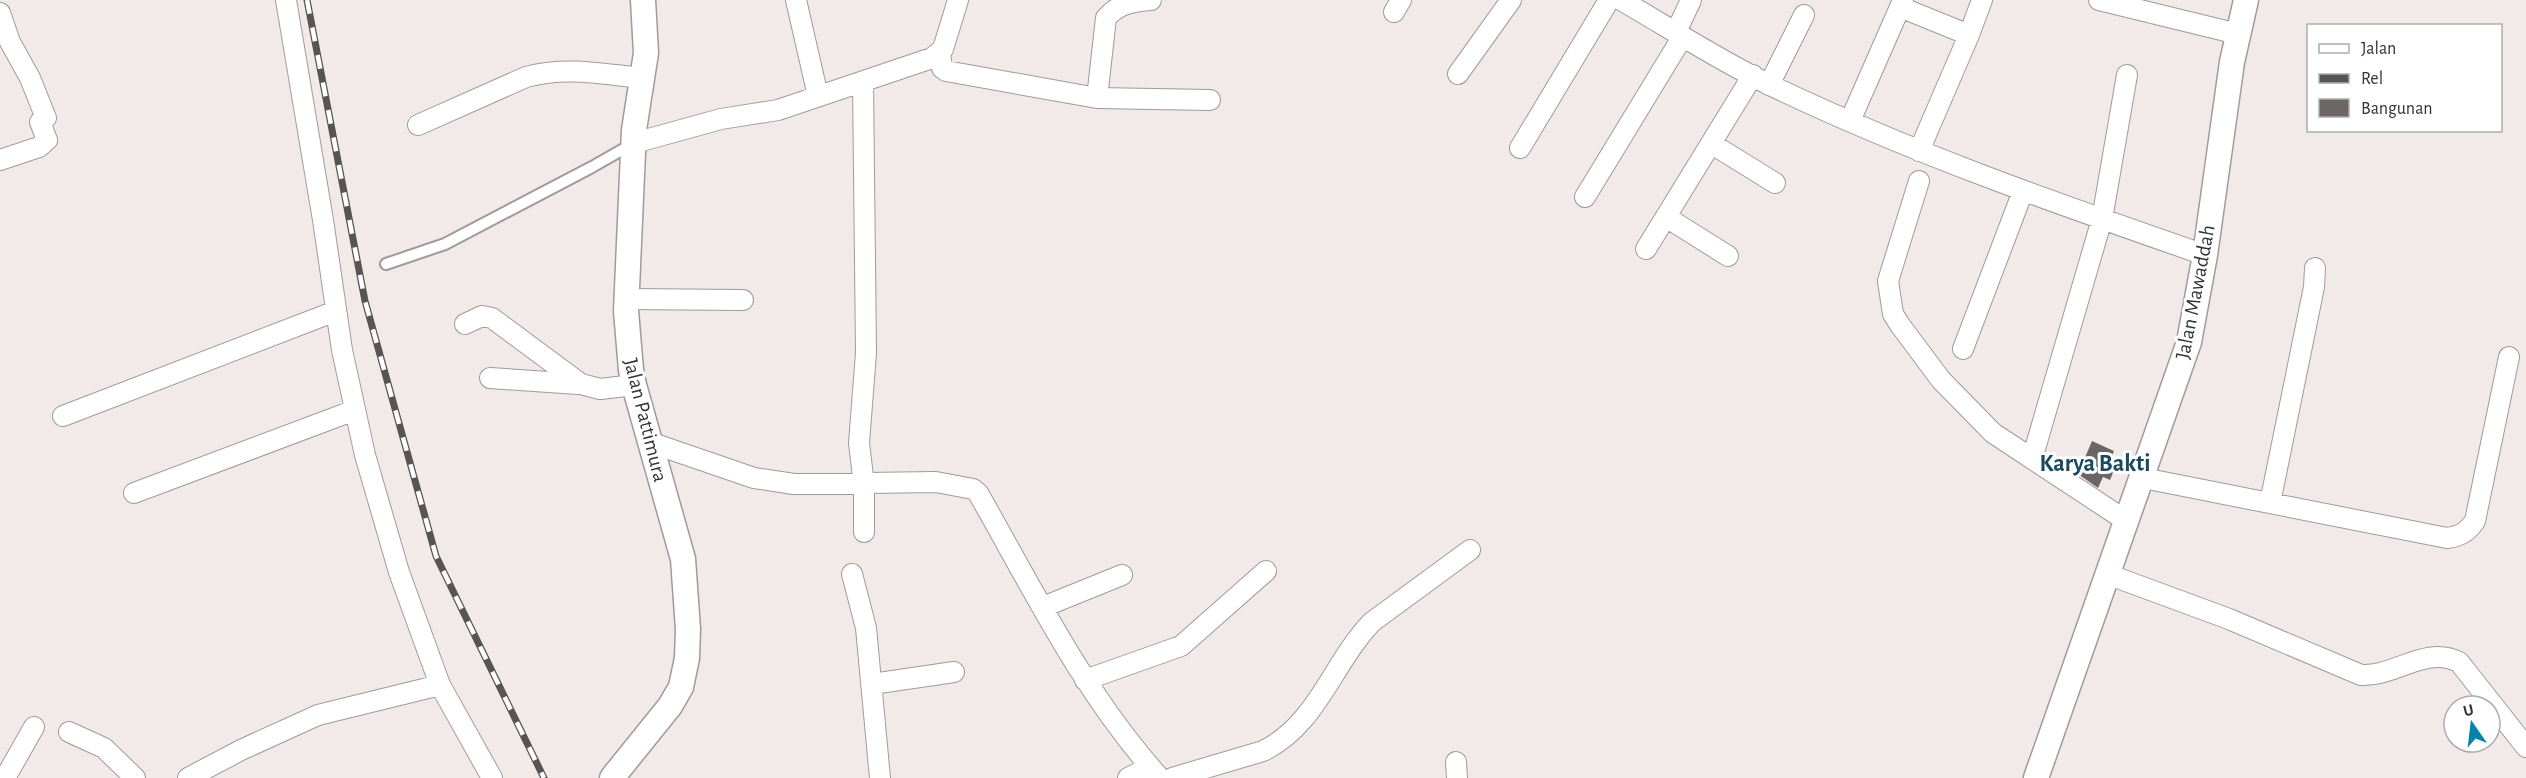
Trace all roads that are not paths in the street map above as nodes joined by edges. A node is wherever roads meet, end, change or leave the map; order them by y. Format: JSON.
{"nodes":[{"id":1,"x":286,"y":0,"type":"edge"},
{"id":2,"x":644,"y":0,"type":"edge"},
{"id":3,"x":796,"y":0,"type":"edge"},
{"id":4,"x":958,"y":0,"type":"edge"},
{"id":5,"x":1150,"y":0,"type":"edge"},
{"id":6,"x":1511,"y":0,"type":"edge"},
{"id":7,"x":1609,"y":0,"type":"edge"},
{"id":8,"x":1621,"y":0,"type":"edge"},
{"id":9,"x":1691,"y":0,"type":"edge"},
{"id":10,"x":1982,"y":0,"type":"edge"},
{"id":11,"x":2099,"y":0,"type":"edge"},
{"id":12,"x":2246,"y":0,"type":"edge"},
{"id":13,"x":1902,"y":4,"type":"edge"},
{"id":14,"x":0,"y":13,"type":"edge"},
{"id":15,"x":1804,"y":15,"type":"dead end"},
{"id":16,"x":1679,"y":34,"type":"junction"},
{"id":17,"x":2238,"y":34,"type":"junction"},
{"id":18,"x":1969,"y":35,"type":"junction"},
{"id":19,"x":940,"y":53,"type":"junction"},
{"id":20,"x":1458,"y":74,"type":"dead end"},
{"id":21,"x":2127,"y":75,"type":"dead end"},
{"id":22,"x":642,"y":78,"type":"junction"},
{"id":23,"x":1761,"y":80,"type":"junction"},
{"id":24,"x":863,"y":82,"type":"junction"},
{"id":25,"x":818,"y":96,"type":"junction"},
{"id":26,"x":1097,"y":98,"type":"junction"},
{"id":27,"x":1210,"y":100,"type":"dead end"},
{"id":28,"x":1850,"y":121,"type":"junction"},
{"id":29,"x":418,"y":125,"type":"dead end"},
{"id":30,"x":634,"y":143,"type":"junction"},
{"id":31,"x":1712,"y":144,"type":"junction"},
{"id":32,"x":1520,"y":148,"type":"dead end"},
{"id":33,"x":1919,"y":151,"type":"junction"},
{"id":34,"x":0,"y":160,"type":"edge"},
{"id":35,"x":1919,"y":181,"type":"dead end"},
{"id":36,"x":1775,"y":183,"type":"dead end"},
{"id":37,"x":2023,"y":191,"type":"junction"},
{"id":38,"x":1585,"y":197,"type":"dead end"},
{"id":39,"x":1666,"y":218,"type":"junction"},
{"id":40,"x":2102,"y":219,"type":"junction"},
{"id":41,"x":1646,"y":249,"type":"dead end"},
{"id":42,"x":2205,"y":255,"type":"junction"},
{"id":43,"x":1728,"y":256,"type":"dead end"},
{"id":44,"x":386,"y":264,"type":"dead end"},
{"id":45,"x":2315,"y":268,"type":"dead end"},
{"id":46,"x":626,"y":298,"type":"junction"},
{"id":47,"x":743,"y":300,"type":"dead end"},
{"id":48,"x":336,"y":311,"type":"junction"},
{"id":49,"x":465,"y":324,"type":"dead end"},
{"id":50,"x":1963,"y":350,"type":"dead end"},
{"id":51,"x":2509,"y":357,"type":"dead end"},
{"id":52,"x":490,"y":378,"type":"dead end"},
{"id":53,"x":581,"y":384,"type":"junction"},
{"id":54,"x":634,"y":386,"type":"junction"},
{"id":55,"x":355,"y":410,"type":"junction"},
{"id":56,"x":63,"y":416,"type":"dead end"},
{"id":57,"x":649,"y":442,"type":"junction"},
{"id":58,"x":2032,"y":459,"type":"junction"},
{"id":59,"x":2143,"y":478,"type":"junction"},
{"id":60,"x":864,"y":485,"type":"junction"},
{"id":61,"x":134,"y":493,"type":"dead end"},
{"id":62,"x":2270,"y":503,"type":"junction"},
{"id":63,"x":2125,"y":520,"type":"junction"},
{"id":64,"x":864,"y":532,"type":"dead end"},
{"id":65,"x":1470,"y":550,"type":"dead end"},
{"id":66,"x":1266,"y":571,"type":"dead end"},
{"id":67,"x":852,"y":574,"type":"dead end"},
{"id":68,"x":1122,"y":574,"type":"dead end"},
{"id":69,"x":2108,"y":574,"type":"junction"},
{"id":70,"x":1043,"y":607,"type":"junction"},
{"id":71,"x":954,"y":672,"type":"dead end"},
{"id":72,"x":1085,"y":680,"type":"junction"},
{"id":73,"x":872,"y":684,"type":"junction"},
{"id":74,"x":440,"y":685,"type":"junction"},
{"id":75,"x":34,"y":728,"type":"dead end"},
{"id":76,"x":69,"y":732,"type":"dead end"},
{"id":77,"x":2526,"y":747,"type":"edge"},
{"id":78,"x":1155,"y":773,"type":"edge"},
{"id":79,"x":4,"y":778,"type":"edge"},
{"id":80,"x":135,"y":778,"type":"edge"},
{"id":81,"x":188,"y":778,"type":"edge"},
{"id":82,"x":492,"y":778,"type":"edge"},
{"id":83,"x":612,"y":778,"type":"edge"},
{"id":84,"x":880,"y":778,"type":"edge"},
{"id":85,"x":1128,"y":778,"type":"edge"},
{"id":86,"x":1173,"y":778,"type":"edge"},
{"id":87,"x":2036,"y":778,"type":"edge"}],
"edges":[{"from":1,"to":48,"type":"street"},
{"from":2,"to":22,"type":"street","name":"Jalan Pattimura"},
{"from":3,"to":25,"type":"street"},
{"from":4,"to":19,"type":"street"},
{"from":5,"to":26,"type":"street"},
{"from":6,"to":20,"type":"street"},
{"from":7,"to":32,"type":"street"},
{"from":8,"to":16,"type":"street"},
{"from":9,"to":16,"type":"street"},
{"from":10,"to":18,"type":"street"},
{"from":11,"to":17,"type":"street"},
{"from":12,"to":17,"type":"street","name":"Jalan Mawaddah"},
{"from":13,"to":18,"type":"street"},
{"from":13,"to":28,"type":"street"},
{"from":14,"to":34,"type":"street"},
{"from":15,"to":23,"type":"street"},
{"from":16,"to":23,"type":"street"},
{"from":16,"to":38,"type":"street"},
{"from":17,"to":42,"type":"street","name":"Jalan Mawaddah"},
{"from":18,"to":33,"type":"street"},
{"from":19,"to":24,"type":"street"},
{"from":19,"to":26,"type":"street"},
{"from":21,"to":40,"type":"street"},
{"from":22,"to":29,"type":"street"},
{"from":22,"to":30,"type":"street","name":"Jalan Pattimura"},
{"from":23,"to":28,"type":"street"},
{"from":23,"to":31,"type":"street"},
{"from":24,"to":25,"type":"street"},
{"from":24,"to":60,"type":"street"},
{"from":25,"to":30,"type":"street"},
{"from":26,"to":27,"type":"street"},
{"from":28,"to":33,"type":"street"},
{"from":30,"to":44,"type":"lane"},
{"from":30,"to":46,"type":"street","name":"Jalan Pattimura"},
{"from":31,"to":36,"type":"street"},
{"from":31,"to":39,"type":"street"},
{"from":33,"to":37,"type":"street"},
{"from":35,"to":58,"type":"street"},
{"from":37,"to":40,"type":"street"},
{"from":37,"to":50,"type":"street"},
{"from":39,"to":41,"type":"street"},
{"from":39,"to":43,"type":"street"},
{"from":40,"to":42,"type":"street"},
{"from":40,"to":58,"type":"street"},
{"from":42,"to":59,"type":"street","name":"Jalan Mawaddah"},
{"from":45,"to":62,"type":"street"},
{"from":46,"to":47,"type":"street"},
{"from":46,"to":54,"type":"street","name":"Jalan Pattimura"},
{"from":48,"to":55,"type":"street"},
{"from":48,"to":56,"type":"street"},
{"from":49,"to":53,"type":"street"},
{"from":51,"to":62,"type":"street"},
{"from":52,"to":53,"type":"street"},
{"from":53,"to":54,"type":"street"},
{"from":54,"to":57,"type":"street","name":"Jalan Pattimura"},
{"from":55,"to":61,"type":"street"},
{"from":55,"to":74,"type":"street"},
{"from":57,"to":60,"type":"street"},
{"from":57,"to":83,"type":"street","name":"Jalan Pattimura"},
{"from":58,"to":63,"type":"street"},
{"from":59,"to":62,"type":"street"},
{"from":59,"to":63,"type":"street","name":"Jalan Mawaddah"},
{"from":60,"to":64,"type":"street"},
{"from":60,"to":70,"type":"street"},
{"from":63,"to":69,"type":"street","name":"Jalan Mawaddah"},
{"from":65,"to":86,"type":"street"},
{"from":66,"to":72,"type":"street"},
{"from":67,"to":73,"type":"street"},
{"from":68,"to":70,"type":"street"},
{"from":69,"to":77,"type":"street"},
{"from":69,"to":87,"type":"street","name":"Jalan Mawaddah"},
{"from":70,"to":72,"type":"street"},
{"from":71,"to":73,"type":"street"},
{"from":72,"to":78,"type":"street"},
{"from":73,"to":84,"type":"street"},
{"from":74,"to":81,"type":"street"},
{"from":74,"to":82,"type":"street"},
{"from":75,"to":79,"type":"street"},
{"from":76,"to":80,"type":"street"},
{"from":78,"to":85,"type":"street"}]}
